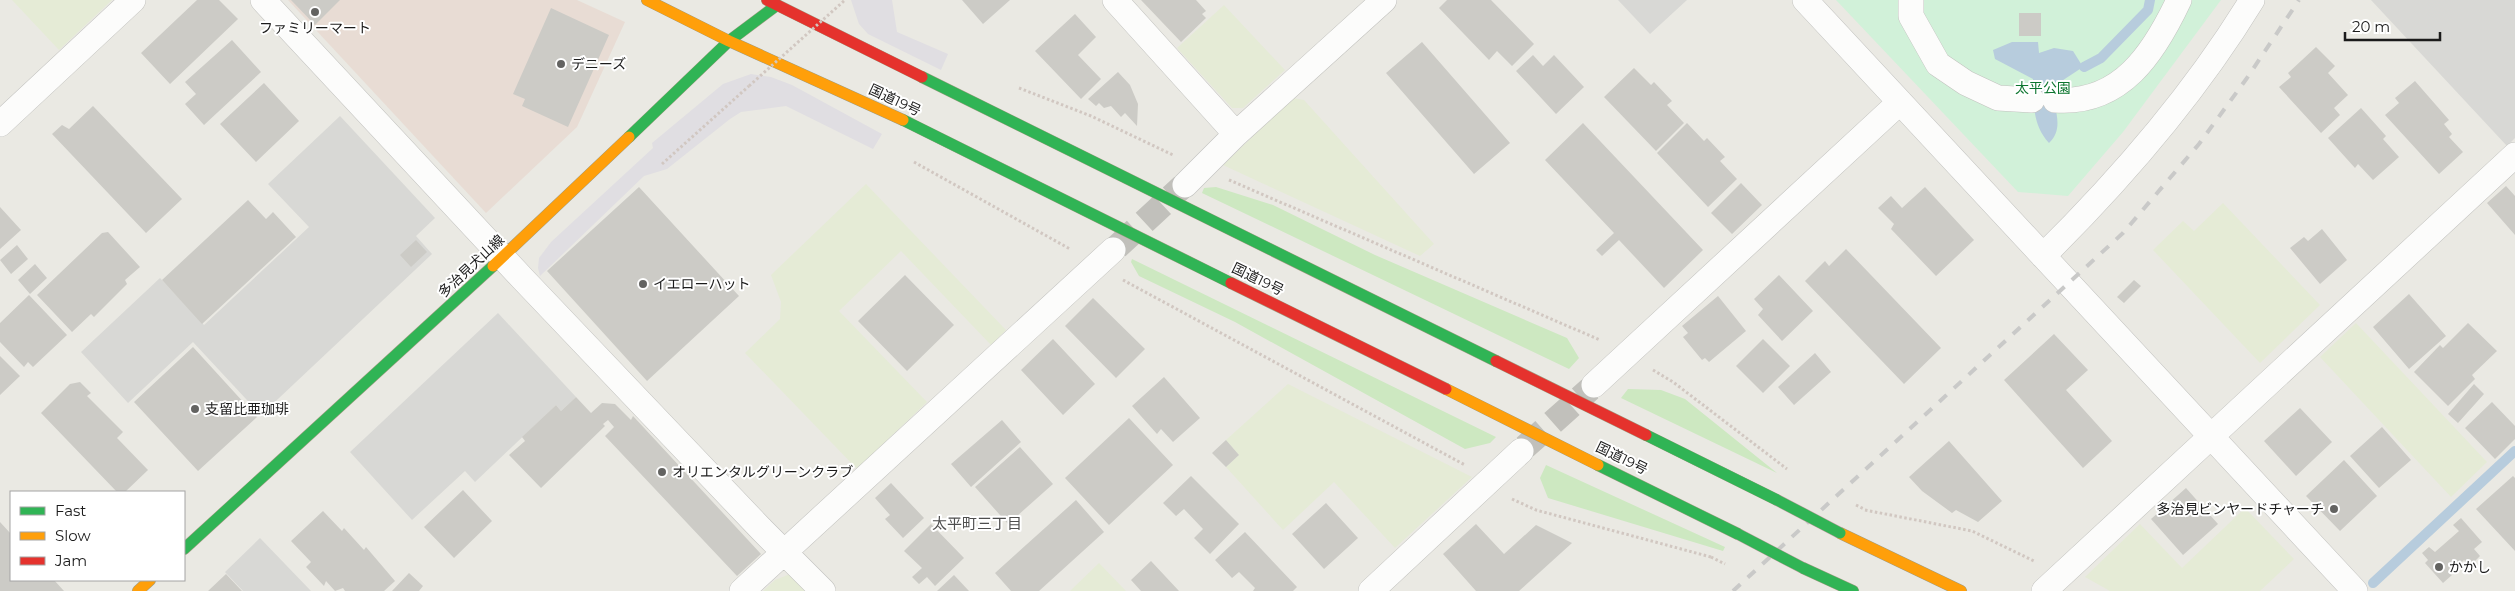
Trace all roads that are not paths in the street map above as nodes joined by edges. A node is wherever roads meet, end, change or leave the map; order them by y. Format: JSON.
{"nodes":[{"id":1,"x":133,"y":0,"type":"edge"},
{"id":2,"x":264,"y":0,"type":"edge"},
{"id":3,"x":647,"y":0,"type":"edge"},
{"id":4,"x":1115,"y":0,"type":"edge"},
{"id":5,"x":1384,"y":0,"type":"edge"},
{"id":6,"x":1805,"y":0,"type":"edge"},
{"id":7,"x":1910,"y":0,"type":"edge"},
{"id":8,"x":2179,"y":0,"type":"edge"},
{"id":9,"x":2252,"y":0,"type":"edge"},
{"id":10,"x":772,"y":2,"type":"edge"},
{"id":11,"x":729,"y":41,"type":"junction"},
{"id":12,"x":1900,"y":102,"type":"junction"},
{"id":13,"x":0,"y":124,"type":"edge"},
{"id":14,"x":1236,"y":134,"type":"junction"},
{"id":15,"x":2515,"y":154,"type":"edge"},
{"id":16,"x":1193,"y":176,"type":"tunnel mouth"},
{"id":17,"x":2043,"y":256,"type":"junction"},
{"id":18,"x":503,"y":257,"type":"junction"},
{"id":19,"x":1104,"y":258,"type":"tunnel mouth"},
{"id":20,"x":1594,"y":385,"type":"tunnel mouth"},
{"id":21,"x":2211,"y":438,"type":"junction"},
{"id":22,"x":1521,"y":451,"type":"tunnel mouth"},
{"id":23,"x":185,"y":548,"type":"edge"},
{"id":24,"x":785,"y":551,"type":"junction"},
{"id":25,"x":149,"y":581,"type":"edge"},
{"id":26,"x":2053,"y":583,"type":"edge"},
{"id":27,"x":138,"y":591,"type":"edge"},
{"id":28,"x":742,"y":591,"type":"edge"},
{"id":29,"x":823,"y":591,"type":"edge"},
{"id":30,"x":1371,"y":591,"type":"edge"},
{"id":31,"x":1853,"y":591,"type":"edge"},
{"id":32,"x":1961,"y":591,"type":"edge"},
{"id":33,"x":2355,"y":591,"type":"edge"}],
"edges":[{"from":1,"to":13,"type":"street"},
{"from":2,"to":18,"type":"street"},
{"from":3,"to":11,"type":"main road","name":"国道19号"},
{"from":4,"to":14,"type":"street"},
{"from":5,"to":14,"type":"street"},
{"from":6,"to":12,"type":"street"},
{"from":7,"to":8,"type":"street"},
{"from":9,"to":17,"type":"street"},
{"from":10,"to":11,"type":"main road","name":"多治見犬山線"},
{"from":10,"to":32,"type":"main road","bridge":true},
{"from":11,"to":18,"type":"main road","name":"多治見犬山線"},
{"from":11,"to":31,"type":"main road","name":"国道19号","bridge":true},
{"from":12,"to":17,"type":"street"},
{"from":12,"to":20,"type":"street"},
{"from":14,"to":16,"type":"street"},
{"from":15,"to":21,"type":"street"},
{"from":17,"to":21,"type":"street"},
{"from":18,"to":23,"type":"main road","name":"多治見犬山線"},
{"from":18,"to":24,"type":"street"},
{"from":19,"to":24,"type":"street"},
{"from":21,"to":26,"type":"street"},
{"from":21,"to":33,"type":"street"},
{"from":22,"to":30,"type":"street"},
{"from":24,"to":28,"type":"street"},
{"from":24,"to":29,"type":"street"},
{"from":25,"to":27,"type":"main road"}]}
